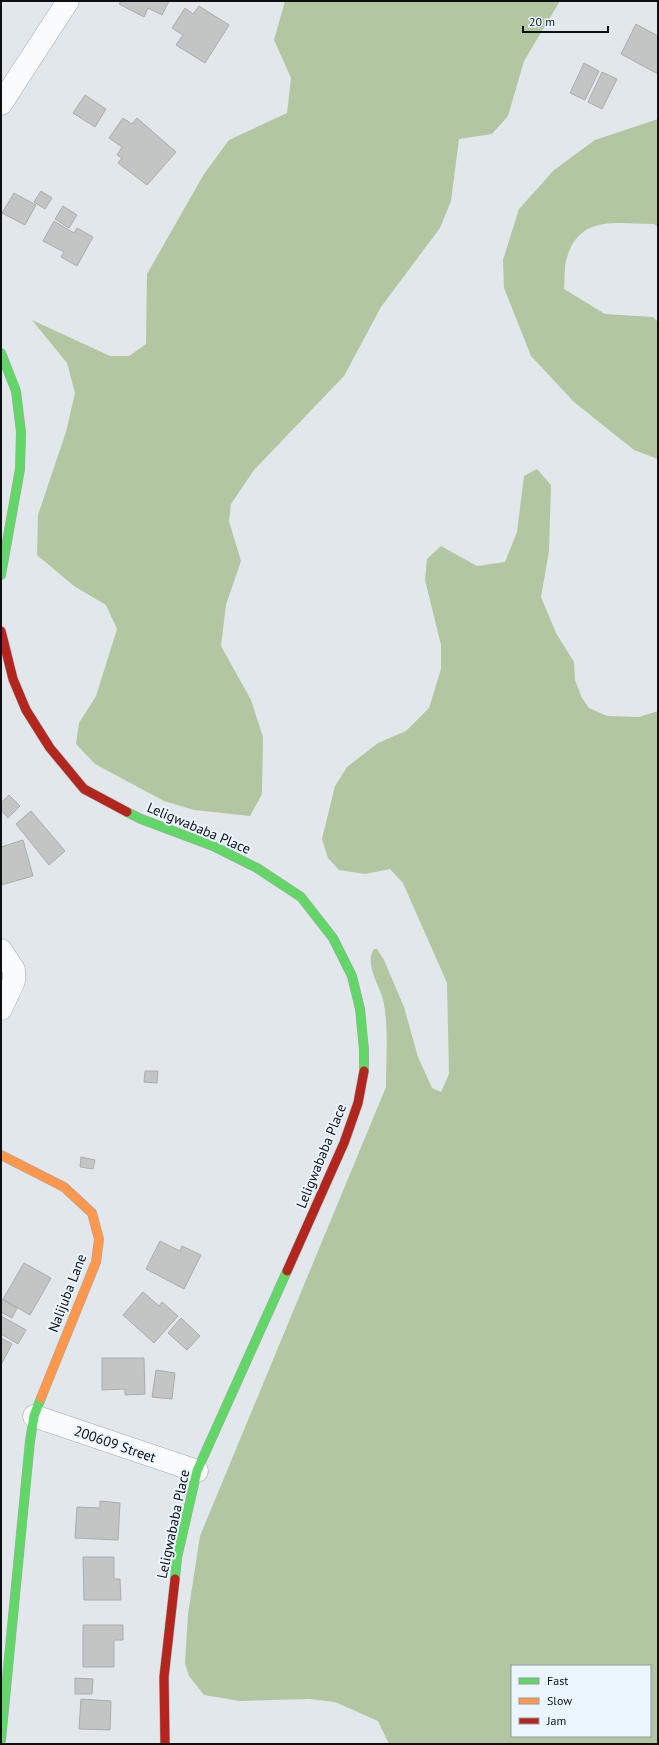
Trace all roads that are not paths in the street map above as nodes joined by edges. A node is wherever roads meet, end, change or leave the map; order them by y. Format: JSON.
{"nodes":[{"id":1,"x":68,"y":1,"type":"edge"},
{"id":2,"x":1,"y":104,"type":"edge"},
{"id":3,"x":1,"y":353,"type":"edge"},
{"id":4,"x":1,"y":575,"type":"edge"},
{"id":5,"x":1,"y":631,"type":"edge"},
{"id":6,"x":1,"y":950,"type":"edge"},
{"id":7,"x":1,"y":1009,"type":"edge"},
{"id":8,"x":1,"y":1155,"type":"edge"},
{"id":9,"x":34,"y":1416,"type":"junction"},
{"id":10,"x":197,"y":1471,"type":"junction"},
{"id":11,"x":1,"y":1740,"type":"edge"},
{"id":12,"x":165,"y":1744,"type":"edge"}],
"edges":[{"from":1,"to":2,"type":"street"},
{"from":3,"to":4,"type":"street"},
{"from":5,"to":10,"type":"street","name":"Leligwababa Place"},
{"from":6,"to":7,"type":"street"},
{"from":8,"to":9,"type":"street","name":"Nalijuba Lane"},
{"from":9,"to":10,"type":"street","name":"200609 Street"},
{"from":9,"to":11,"type":"street","name":"Nalijuba Lane"},
{"from":10,"to":12,"type":"street","name":"Leligwababa Place"}]}
